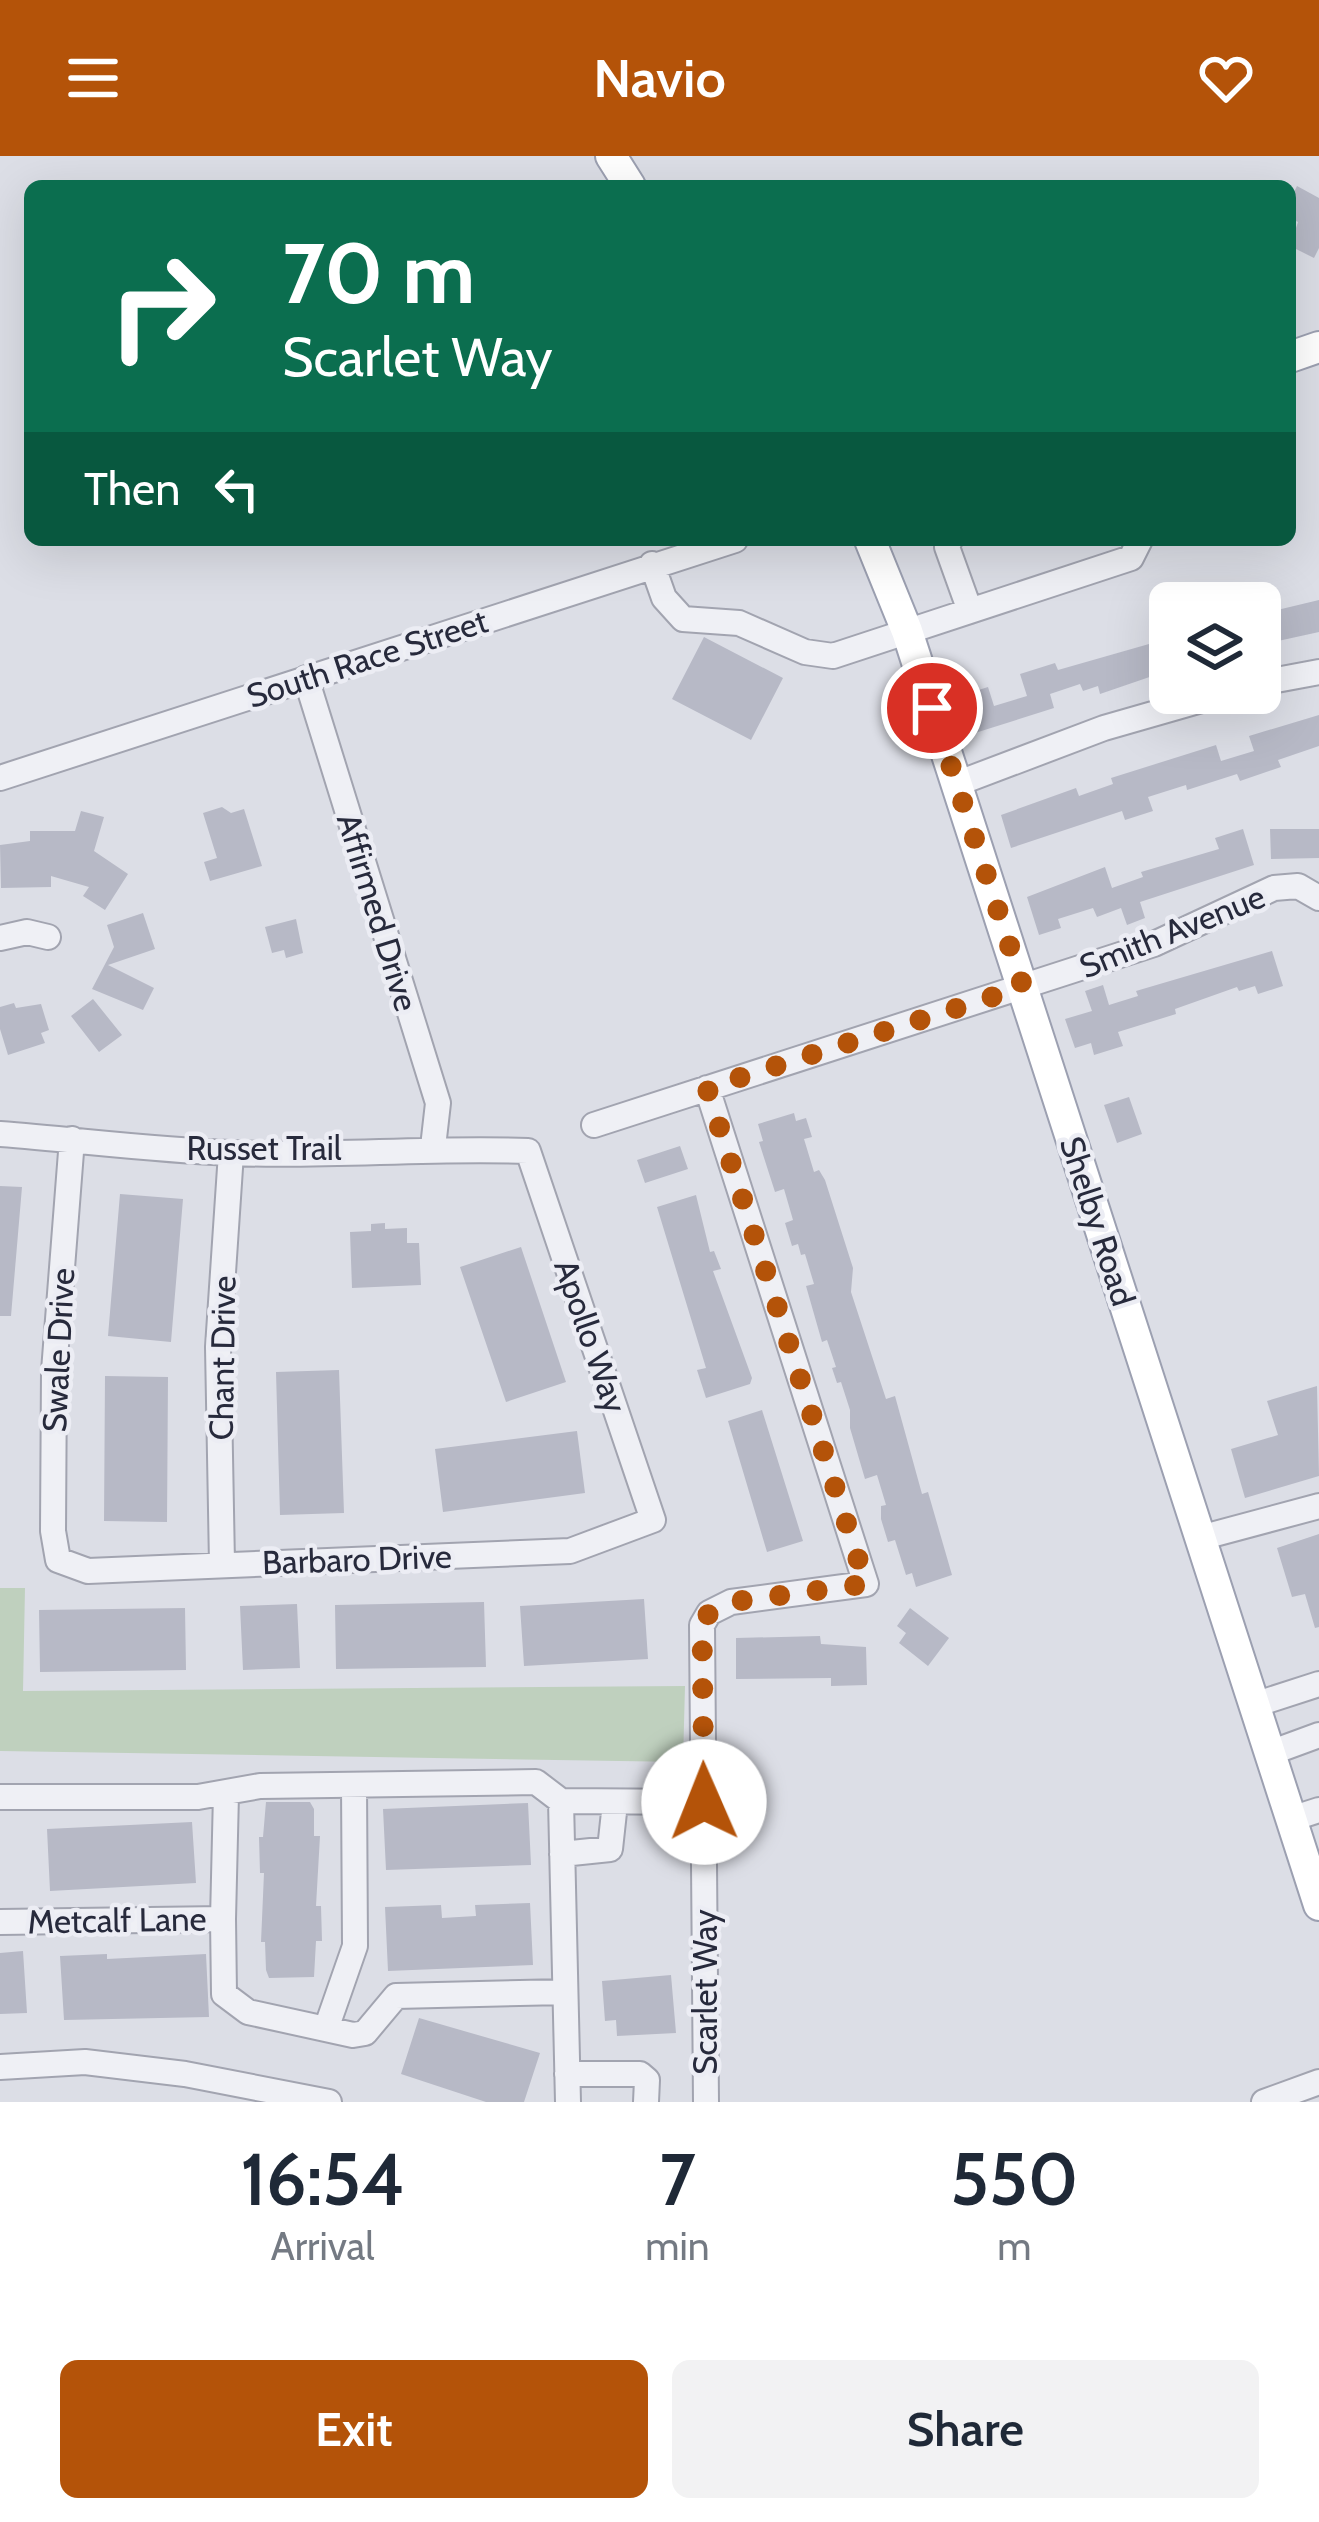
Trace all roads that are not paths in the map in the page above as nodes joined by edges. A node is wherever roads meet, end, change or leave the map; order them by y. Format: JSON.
{"nodes":[{"id":1,"x":714,"y":546,"type":"edge"},
{"id":2,"x":873,"y":546,"type":"edge"},
{"id":3,"x":947,"y":546,"type":"edge"},
{"id":4,"x":1102,"y":546,"type":"edge"},
{"id":5,"x":1137,"y":546,"type":"edge"},
{"id":6,"x":652,"y":564,"type":"junction"},
{"id":7,"x":1100,"y":569,"type":"junction"},
{"id":8,"x":970,"y":611,"type":"junction"},
{"id":9,"x":908,"y":631,"type":"junction"},
{"id":10,"x":1319,"y":672,"type":"edge"},
{"id":11,"x":306,"y":678,"type":"junction"},
{"id":12,"x":1281,"y":679,"type":"edge"},
{"id":13,"x":1153,"y":714,"type":"edge"},
{"id":14,"x":0,"y":778,"type":"edge"},
{"id":15,"x":956,"y":784,"type":"junction"},
{"id":16,"x":1319,"y":898,"type":"edge"},
{"id":17,"x":48,"y":937,"type":"dead end"},
{"id":18,"x":0,"y":938,"type":"edge"},
{"id":19,"x":1023,"y":987,"type":"junction"},
{"id":20,"x":707,"y":1088,"type":"junction"},
{"id":21,"x":594,"y":1125,"type":"dead end"},
{"id":22,"x":0,"y":1134,"type":"edge"},
{"id":23,"x":72,"y":1139,"type":"junction"},
{"id":24,"x":433,"y":1147,"type":"junction"},
{"id":25,"x":528,"y":1151,"type":"joint"},
{"id":26,"x":231,"y":1153,"type":"junction"},
{"id":27,"x":1319,"y":1505,"type":"edge"},
{"id":28,"x":653,"y":1520,"type":"joint"},
{"id":29,"x":1200,"y":1538,"type":"junction"},
{"id":30,"x":58,"y":1560,"type":"joint"},
{"id":31,"x":222,"y":1564,"type":"junction"},
{"id":32,"x":1319,"y":1684,"type":"edge"},
{"id":33,"x":1254,"y":1705,"type":"junction"},
{"id":34,"x":1319,"y":1735,"type":"edge"},
{"id":35,"x":1270,"y":1753,"type":"junction"},
{"id":36,"x":354,"y":1784,"type":"junction"},
{"id":37,"x":226,"y":1794,"type":"junction"},
{"id":38,"x":0,"y":1797,"type":"edge"},
{"id":39,"x":561,"y":1801,"type":"junction"},
{"id":40,"x":704,"y":1802,"type":"junction"},
{"id":41,"x":615,"y":1803,"type":"junction"},
{"id":42,"x":1305,"y":1815,"type":"edge"},
{"id":43,"x":562,"y":1854,"type":"junction"},
{"id":44,"x":1319,"y":1905,"type":"edge"},
{"id":45,"x":223,"y":1918,"type":"junction"},
{"id":46,"x":0,"y":1922,"type":"edge"},
{"id":47,"x":565,"y":1992,"type":"junction"},
{"id":48,"x":326,"y":2029,"type":"junction"},
{"id":49,"x":0,"y":2067,"type":"edge"},
{"id":50,"x":567,"y":2074,"type":"junction"},
{"id":51,"x":1319,"y":2082,"type":"edge"},
{"id":52,"x":329,"y":2102,"type":"edge"},
{"id":53,"x":568,"y":2102,"type":"edge"},
{"id":54,"x":646,"y":2102,"type":"edge"},
{"id":55,"x":706,"y":2102,"type":"edge"},
{"id":56,"x":1264,"y":2102,"type":"edge"}],
"edges":[{"from":1,"to":6,"type":"street","name":"South Race Street"},
{"from":2,"to":9,"type":"main road","name":"Shelby Road"},
{"from":3,"to":8,"type":"street"},
{"from":4,"to":7,"type":"street"},
{"from":5,"to":7,"type":"street"},
{"from":6,"to":9,"type":"street"},
{"from":6,"to":11,"type":"street","name":"South Race Street"},
{"from":7,"to":8,"type":"street"},
{"from":8,"to":9,"type":"street"},
{"from":9,"to":15,"type":"main road","name":"Shelby Road"},
{"from":10,"to":12,"type":"street"},
{"from":11,"to":14,"type":"street","name":"South Race Street"},
{"from":11,"to":24,"type":"street","name":"Affirmed Drive"},
{"from":13,"to":15,"type":"street"},
{"from":15,"to":19,"type":"main road","name":"Shelby Road"},
{"from":16,"to":19,"type":"street","name":"Smith Avenue"},
{"from":17,"to":18,"type":"street"},
{"from":19,"to":20,"type":"street","name":"Smith Avenue"},
{"from":19,"to":29,"type":"main road","name":"Shelby Road"},
{"from":20,"to":21,"type":"street","name":"Smith Avenue"},
{"from":20,"to":40,"type":"street","name":"Scarlet Way"},
{"from":22,"to":23,"type":"street","name":"Russet Trail"},
{"from":23,"to":26,"type":"street","name":"Russet Trail"},
{"from":23,"to":30,"type":"street","name":"Swale Drive"},
{"from":24,"to":25,"type":"street","name":"Russet Trail"},
{"from":24,"to":26,"type":"street","name":"Russet Trail"},
{"from":25,"to":28,"type":"street","name":"Apollo Way"},
{"from":26,"to":31,"type":"street","name":"Chant Drive"},
{"from":27,"to":29,"type":"street"},
{"from":28,"to":31,"type":"street","name":"Barbaro Drive"},
{"from":29,"to":33,"type":"main road","name":"Shelby Road"},
{"from":30,"to":31,"type":"street","name":"Barbaro Drive"},
{"from":32,"to":33,"type":"street"},
{"from":33,"to":35,"type":"main road","name":"Shelby Road"},
{"from":34,"to":35,"type":"street"},
{"from":35,"to":42,"type":"main road","name":"Shelby Road"},
{"from":36,"to":37,"type":"street"},
{"from":36,"to":39,"type":"street"},
{"from":36,"to":48,"type":"street"},
{"from":37,"to":38,"type":"street"},
{"from":37,"to":45,"type":"street"},
{"from":39,"to":41,"type":"street"},
{"from":39,"to":43,"type":"street"},
{"from":40,"to":41,"type":"street"},
{"from":40,"to":55,"type":"street","name":"Scarlet Way"},
{"from":41,"to":43,"type":"street"},
{"from":42,"to":44,"type":"main road","name":"Shelby Road"},
{"from":43,"to":47,"type":"street"},
{"from":45,"to":46,"type":"street","name":"Metcalf Lane"},
{"from":45,"to":48,"type":"street","name":"Metcalf Lane"},
{"from":47,"to":48,"type":"street","name":"Metcalf Lane"},
{"from":47,"to":50,"type":"street"},
{"from":49,"to":52,"type":"street"},
{"from":50,"to":53,"type":"street"},
{"from":50,"to":54,"type":"street"},
{"from":51,"to":56,"type":"street"}]}
